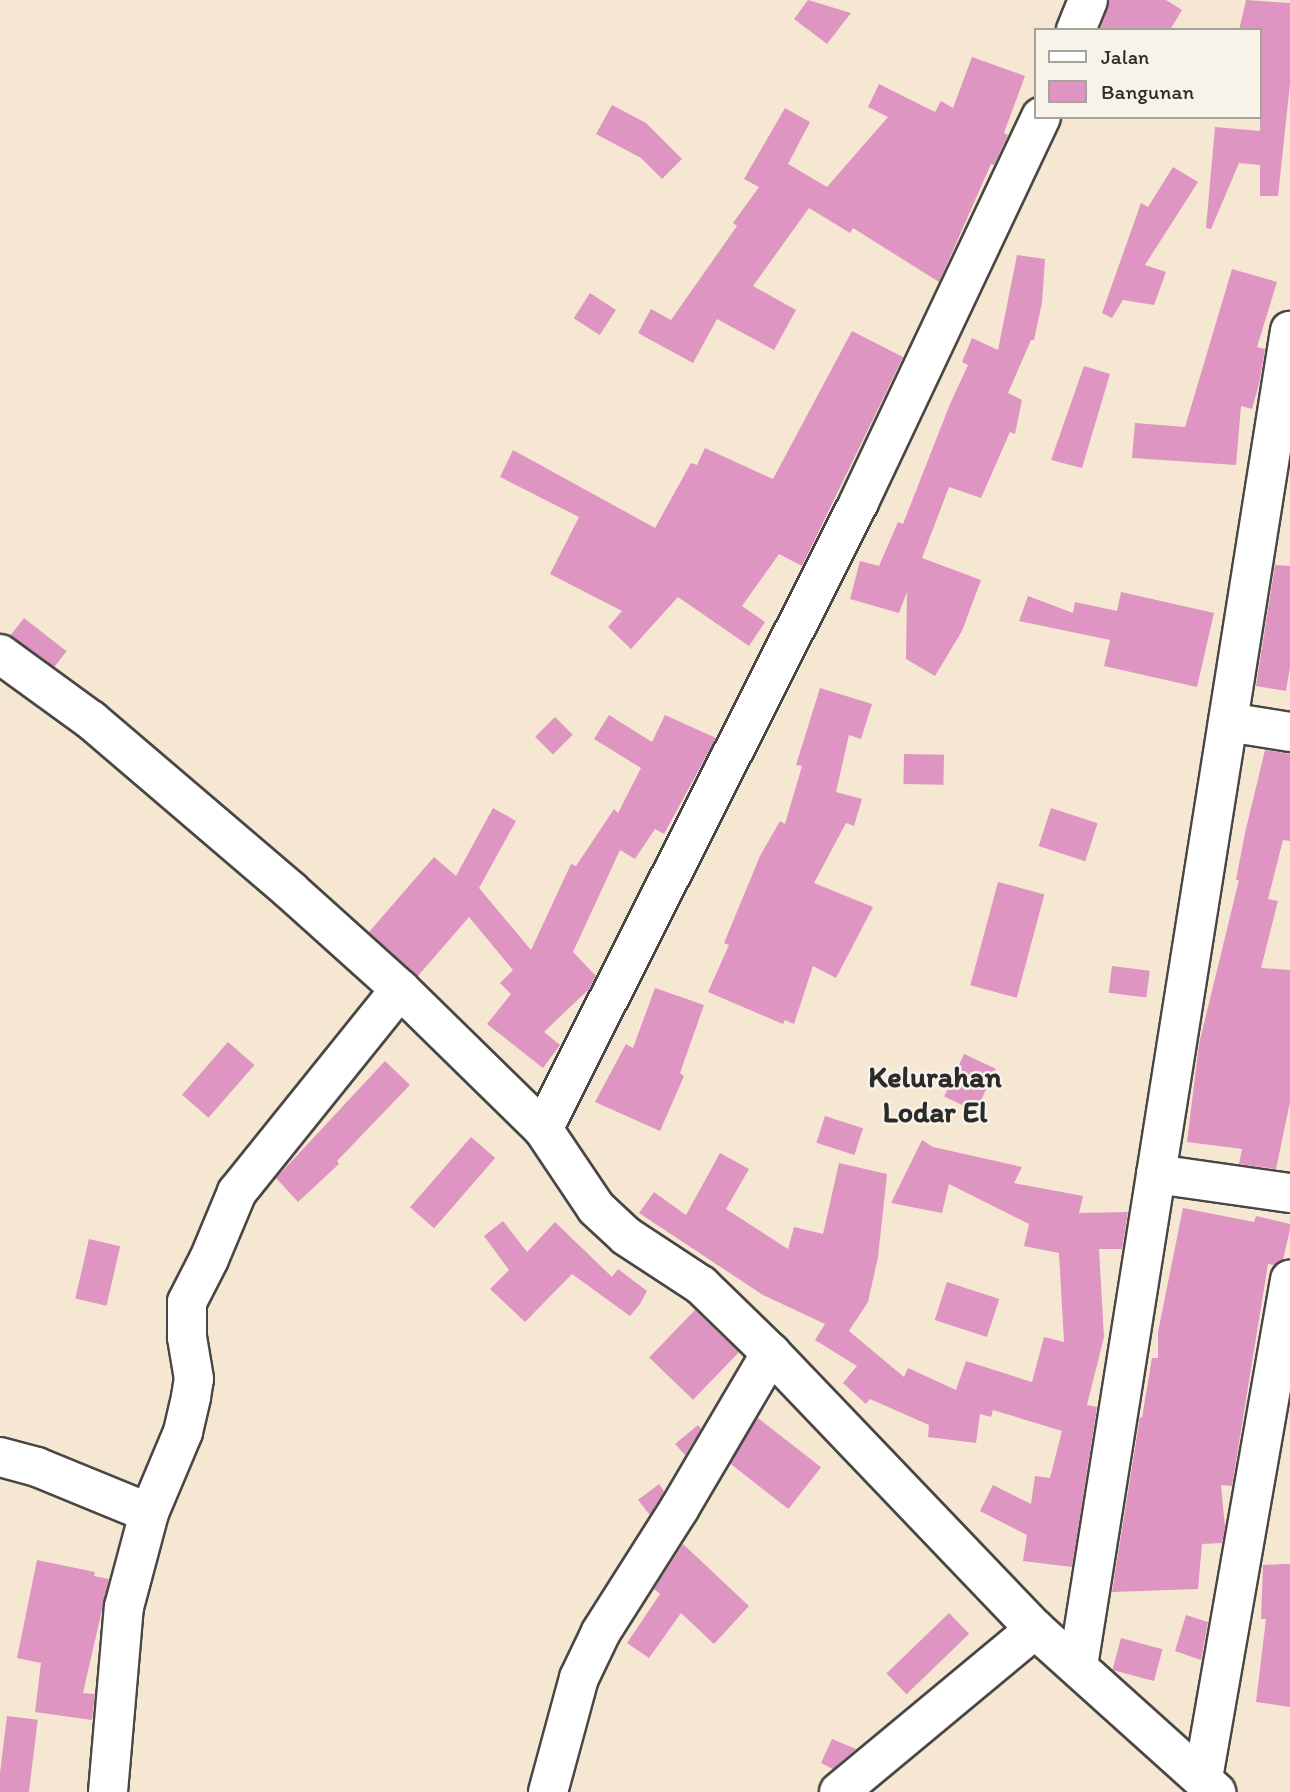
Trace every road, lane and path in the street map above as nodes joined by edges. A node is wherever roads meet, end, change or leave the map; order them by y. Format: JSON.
{"nodes":[{"id":1,"x":1088,"y":0,"type":"edge"},
{"id":2,"x":1077,"y":28,"type":"edge"},
{"id":3,"x":1040,"y":119,"type":"edge"},
{"id":4,"x":1290,"y":331,"type":"edge"},
{"id":5,"x":0,"y":654,"type":"edge"},
{"id":6,"x":1228,"y":722,"type":"junction"},
{"id":7,"x":1290,"y":732,"type":"edge"},
{"id":8,"x":400,"y":989,"type":"junction"},
{"id":9,"x":542,"y":1129,"type":"junction"},
{"id":10,"x":1156,"y":1174,"type":"junction"},
{"id":11,"x":1290,"y":1193,"type":"edge"},
{"id":12,"x":1290,"y":1280,"type":"edge"},
{"id":13,"x":771,"y":1353,"type":"junction"},
{"id":14,"x":0,"y":1457,"type":"edge"},
{"id":15,"x":149,"y":1513,"type":"junction"},
{"id":16,"x":1035,"y":1629,"type":"junction"},
{"id":17,"x":1078,"y":1665,"type":"junction"},
{"id":18,"x":1209,"y":1785,"type":"edge"},
{"id":19,"x":108,"y":1792,"type":"edge"},
{"id":20,"x":548,"y":1792,"type":"edge"},
{"id":21,"x":839,"y":1792,"type":"edge"}],
"edges":[{"from":1,"to":2,"type":"street"},
{"from":3,"to":9,"type":"street"},
{"from":4,"to":6,"type":"street"},
{"from":5,"to":8,"type":"street"},
{"from":6,"to":7,"type":"street"},
{"from":6,"to":10,"type":"street"},
{"from":8,"to":9,"type":"street"},
{"from":8,"to":15,"type":"street"},
{"from":9,"to":13,"type":"street"},
{"from":10,"to":11,"type":"street"},
{"from":10,"to":17,"type":"street"},
{"from":12,"to":18,"type":"street"},
{"from":13,"to":16,"type":"street"},
{"from":13,"to":20,"type":"street"},
{"from":14,"to":15,"type":"street"},
{"from":15,"to":19,"type":"street"},
{"from":16,"to":17,"type":"street"},
{"from":16,"to":21,"type":"street"},
{"from":17,"to":18,"type":"street"}]}
